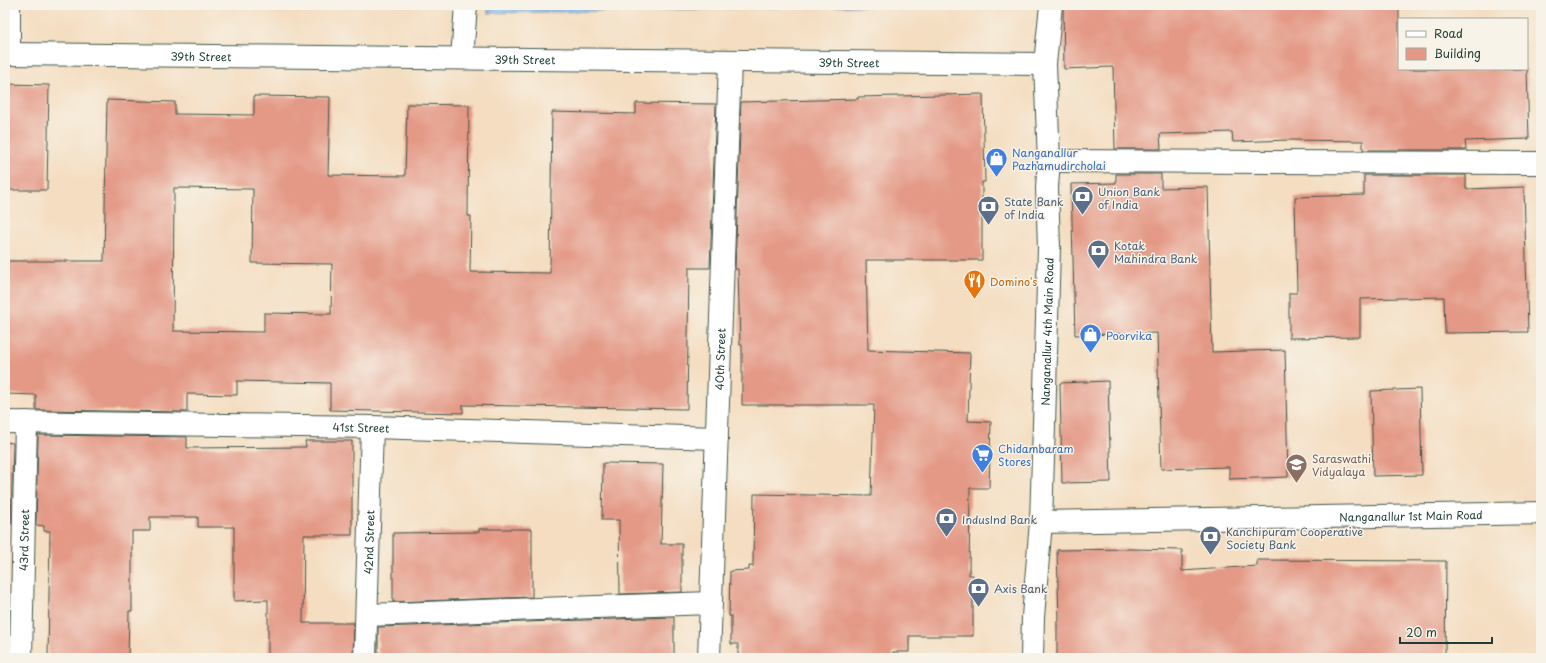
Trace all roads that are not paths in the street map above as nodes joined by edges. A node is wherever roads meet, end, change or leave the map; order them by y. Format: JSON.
{"nodes":[{"id":1,"x":9,"y":5,"type":"edge"},
{"id":2,"x":466,"y":5,"type":"edge"},
{"id":3,"x":1050,"y":5,"type":"edge"},
{"id":4,"x":7,"y":54,"type":"edge"},
{"id":5,"x":462,"y":58,"type":"junction"},
{"id":6,"x":730,"y":61,"type":"junction"},
{"id":7,"x":1045,"y":64,"type":"junction"},
{"id":8,"x":1049,"y":161,"type":"junction"},
{"id":9,"x":1541,"y":164,"type":"edge"},
{"id":10,"x":16,"y":422,"type":"edge"},
{"id":11,"x":372,"y":427,"type":"junction"},
{"id":12,"x":716,"y":438,"type":"junction"},
{"id":13,"x":1541,"y":513,"type":"edge"},
{"id":14,"x":1041,"y":522,"type":"junction"},
{"id":15,"x":711,"y":603,"type":"junction"},
{"id":16,"x":367,"y":616,"type":"junction"},
{"id":17,"x":20,"y":658,"type":"edge"},
{"id":18,"x":365,"y":658,"type":"edge"},
{"id":19,"x":709,"y":658,"type":"edge"},
{"id":20,"x":1032,"y":658,"type":"edge"}],
"edges":[{"from":1,"to":4,"type":"street"},
{"from":2,"to":5,"type":"street"},
{"from":3,"to":7,"type":"street","name":"Nanganallur 4th Main Road"},
{"from":4,"to":5,"type":"street","name":"39th Street"},
{"from":5,"to":6,"type":"street","name":"39th Street"},
{"from":6,"to":7,"type":"street","name":"39th Street"},
{"from":6,"to":12,"type":"street","name":"40th Street"},
{"from":7,"to":8,"type":"street","name":"Nanganallur 4th Main Road"},
{"from":8,"to":9,"type":"street"},
{"from":8,"to":14,"type":"street","name":"Nanganallur 4th Main Road"},
{"from":10,"to":11,"type":"street","name":"41st Street"},
{"from":10,"to":17,"type":"street","name":"43rd Street"},
{"from":11,"to":12,"type":"street","name":"41st Street"},
{"from":11,"to":16,"type":"street","name":"42nd Street"},
{"from":12,"to":15,"type":"street","name":"40th Street"},
{"from":13,"to":14,"type":"street","name":"Nanganallur 1st Main Road"},
{"from":14,"to":20,"type":"street","name":"Nanganallur 4th Main Road"},
{"from":15,"to":16,"type":"street"},
{"from":15,"to":19,"type":"street","name":"40th Street"},
{"from":16,"to":18,"type":"street","name":"42nd Street"}]}
